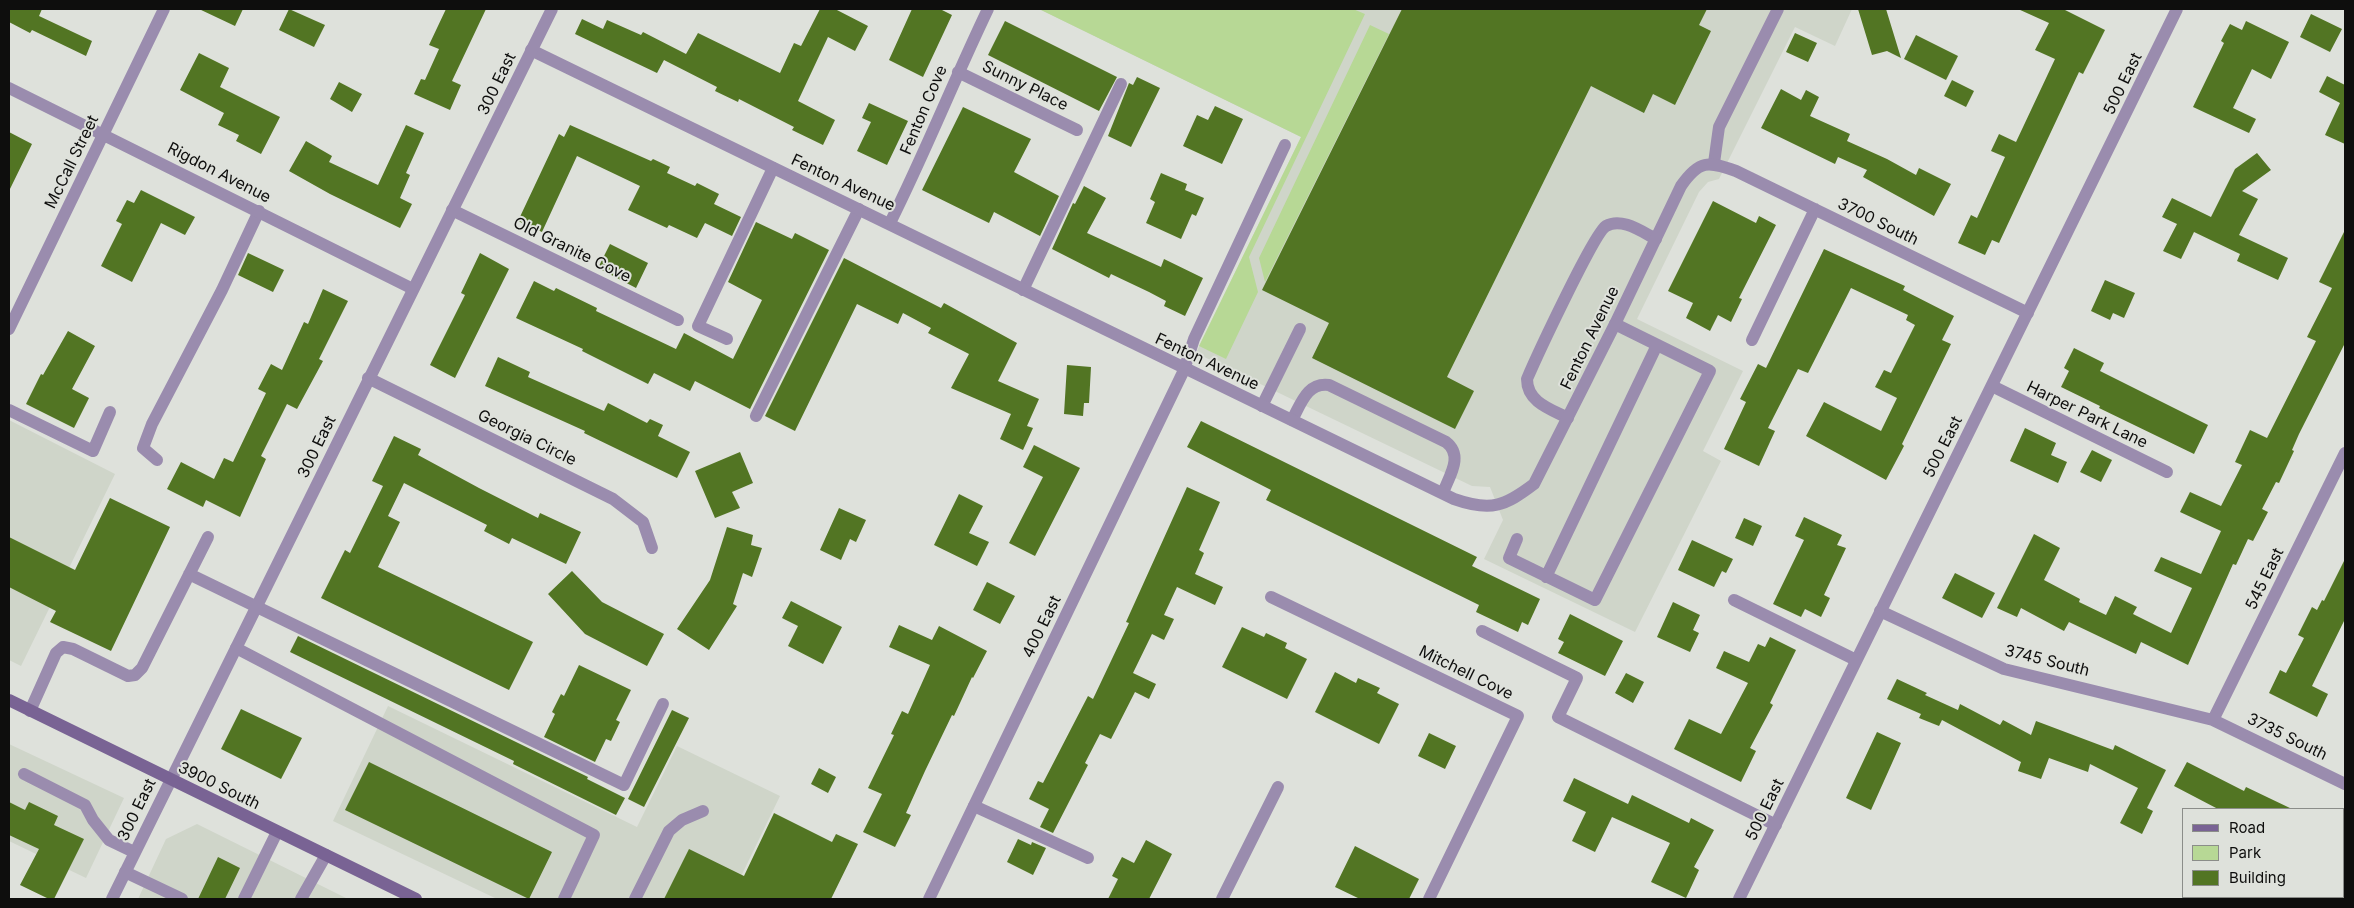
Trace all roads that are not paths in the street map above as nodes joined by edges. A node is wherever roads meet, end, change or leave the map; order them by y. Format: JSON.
{"nodes":[{"id":1,"x":164,"y":9,"type":"edge"},
{"id":2,"x":552,"y":9,"type":"edge"},
{"id":3,"x":988,"y":9,"type":"edge"},
{"id":4,"x":1778,"y":9,"type":"edge"},
{"id":5,"x":2177,"y":9,"type":"edge"},
{"id":6,"x":531,"y":50,"type":"junction"},
{"id":7,"x":958,"y":72,"type":"junction"},
{"id":8,"x":1121,"y":84,"type":"dead end"},
{"id":9,"x":9,"y":88,"type":"edge"},
{"id":10,"x":1077,"y":130,"type":"dead end"},
{"id":11,"x":104,"y":134,"type":"junction"},
{"id":12,"x":1285,"y":145,"type":"dead end"},
{"id":13,"x":1714,"y":163,"type":"junction"},
{"id":14,"x":773,"y":168,"type":"junction"},
{"id":15,"x":859,"y":209,"type":"junction"},
{"id":16,"x":1815,"y":209,"type":"junction"},
{"id":17,"x":452,"y":210,"type":"junction"},
{"id":18,"x":259,"y":211,"type":"junction"},
{"id":19,"x":890,"y":223,"type":"junction"},
{"id":20,"x":1656,"y":239,"type":"junction"},
{"id":21,"x":413,"y":289,"type":"junction"},
{"id":22,"x":1023,"y":290,"type":"junction"},
{"id":23,"x":2028,"y":313,"type":"junction"},
{"id":24,"x":678,"y":320,"type":"dead end"},
{"id":25,"x":1615,"y":324,"type":"junction"},
{"id":26,"x":9,"y":329,"type":"edge"},
{"id":27,"x":1300,"y":329,"type":"dead end"},
{"id":28,"x":727,"y":339,"type":"dead end"},
{"id":29,"x":1752,"y":340,"type":"dead end"},
{"id":30,"x":1658,"y":345,"type":"junction"},
{"id":31,"x":1184,"y":370,"type":"junction"},
{"id":32,"x":368,"y":378,"type":"junction"},
{"id":33,"x":1992,"y":386,"type":"junction"},
{"id":34,"x":1262,"y":406,"type":"junction"},
{"id":35,"x":9,"y":410,"type":"edge"},
{"id":36,"x":110,"y":412,"type":"dead end"},
{"id":37,"x":756,"y":416,"type":"dead end"},
{"id":38,"x":1568,"y":418,"type":"junction"},
{"id":39,"x":1292,"y":420,"type":"junction"},
{"id":40,"x":2345,"y":453,"type":"edge"},
{"id":41,"x":157,"y":460,"type":"dead end"},
{"id":42,"x":2167,"y":472,"type":"dead end"},
{"id":43,"x":1442,"y":493,"type":"junction"},
{"id":44,"x":208,"y":537,"type":"dead end"},
{"id":45,"x":1517,"y":539,"type":"dead end"},
{"id":46,"x":652,"y":548,"type":"dead end"},
{"id":47,"x":190,"y":574,"type":"junction"},
{"id":48,"x":1546,"y":577,"type":"junction"},
{"id":49,"x":1271,"y":597,"type":"dead end"},
{"id":50,"x":1734,"y":600,"type":"dead end"},
{"id":51,"x":257,"y":605,"type":"junction"},
{"id":52,"x":1880,"y":611,"type":"junction"},
{"id":53,"x":1482,"y":631,"type":"dead end"},
{"id":54,"x":236,"y":648,"type":"junction"},
{"id":55,"x":1856,"y":660,"type":"junction"},
{"id":56,"x":9,"y":700,"type":"edge"},
{"id":57,"x":663,"y":704,"type":"dead end"},
{"id":58,"x":30,"y":711,"type":"junction"},
{"id":59,"x":2213,"y":720,"type":"junction"},
{"id":60,"x":24,"y":774,"type":"dead end"},
{"id":61,"x":170,"y":780,"type":"junction"},
{"id":62,"x":2345,"y":784,"type":"edge"},
{"id":63,"x":1278,"y":787,"type":"dead end"},
{"id":64,"x":974,"y":806,"type":"junction"},
{"id":65,"x":704,"y":811,"type":"dead end"},
{"id":66,"x":1776,"y":824,"type":"junction"},
{"id":67,"x":277,"y":832,"type":"junction"},
{"id":68,"x":134,"y":852,"type":"junction"},
{"id":69,"x":326,"y":855,"type":"junction"},
{"id":70,"x":1088,"y":858,"type":"dead end"},
{"id":71,"x":125,"y":872,"type":"junction"},
{"id":72,"x":112,"y":899,"type":"edge"},
{"id":73,"x":182,"y":899,"type":"edge"},
{"id":74,"x":244,"y":899,"type":"edge"},
{"id":75,"x":301,"y":899,"type":"edge"},
{"id":76,"x":416,"y":899,"type":"edge"},
{"id":77,"x":564,"y":899,"type":"edge"},
{"id":78,"x":635,"y":899,"type":"edge"},
{"id":79,"x":929,"y":899,"type":"edge"},
{"id":80,"x":1222,"y":899,"type":"edge"},
{"id":81,"x":1430,"y":899,"type":"edge"},
{"id":82,"x":1739,"y":899,"type":"edge"}],
"edges":[{"from":1,"to":11,"type":"street","name":"McCall Street"},
{"from":2,"to":6,"type":"street","name":"300 East"},
{"from":3,"to":7,"type":"street","name":"Fenton Cove"},
{"from":4,"to":13,"type":"street"},
{"from":5,"to":23,"type":"street","name":"500 East"},
{"from":6,"to":14,"type":"street","name":"Fenton Avenue"},
{"from":6,"to":17,"type":"street","name":"300 East"},
{"from":7,"to":10,"type":"street","name":"Sunny Place"},
{"from":7,"to":19,"type":"street","name":"Fenton Cove"},
{"from":8,"to":22,"type":"street"},
{"from":9,"to":11,"type":"street","name":"Rigdon Avenue"},
{"from":11,"to":18,"type":"street","name":"Rigdon Avenue"},
{"from":11,"to":26,"type":"street","name":"McCall Street"},
{"from":12,"to":31,"type":"street","name":"400 East"},
{"from":13,"to":16,"type":"street","name":"3700 South"},
{"from":13,"to":20,"type":"street","name":"Fenton Avenue"},
{"from":14,"to":15,"type":"street","name":"Fenton Avenue"},
{"from":14,"to":28,"type":"street"},
{"from":15,"to":19,"type":"street","name":"Fenton Avenue"},
{"from":15,"to":37,"type":"street"},
{"from":16,"to":23,"type":"street","name":"3700 South"},
{"from":16,"to":29,"type":"street"},
{"from":17,"to":21,"type":"street","name":"300 East"},
{"from":17,"to":24,"type":"street","name":"Old Granite Cove"},
{"from":18,"to":21,"type":"street","name":"Rigdon Avenue"},
{"from":18,"to":41,"type":"street"},
{"from":19,"to":22,"type":"street","name":"Fenton Avenue"},
{"from":20,"to":25,"type":"street","name":"Fenton Avenue"},
{"from":20,"to":38,"type":"street"},
{"from":21,"to":32,"type":"street","name":"300 East"},
{"from":22,"to":31,"type":"street","name":"Fenton Avenue"},
{"from":23,"to":33,"type":"street","name":"500 East"},
{"from":25,"to":30,"type":"street"},
{"from":25,"to":38,"type":"street","name":"Fenton Avenue"},
{"from":27,"to":34,"type":"street"},
{"from":30,"to":48,"type":"street"},
{"from":30,"to":48,"type":"street"},
{"from":31,"to":34,"type":"street","name":"Fenton Avenue"},
{"from":31,"to":64,"type":"street","name":"400 East"},
{"from":32,"to":46,"type":"street","name":"Georgia Circle"},
{"from":32,"to":51,"type":"street","name":"300 East"},
{"from":33,"to":42,"type":"street","name":"Harper Park Lane"},
{"from":33,"to":52,"type":"street","name":"500 East"},
{"from":34,"to":39,"type":"street","name":"Fenton Avenue"},
{"from":35,"to":36,"type":"street"},
{"from":38,"to":43,"type":"street","name":"Fenton Avenue"},
{"from":39,"to":43,"type":"street","name":"Fenton Avenue"},
{"from":39,"to":43,"type":"street"},
{"from":40,"to":59,"type":"street","name":"545 East"},
{"from":44,"to":47,"type":"street"},
{"from":45,"to":48,"type":"street"},
{"from":47,"to":51,"type":"street"},
{"from":47,"to":58,"type":"street"},
{"from":49,"to":81,"type":"street","name":"Mitchell Cove"},
{"from":50,"to":55,"type":"street"},
{"from":51,"to":54,"type":"street","name":"300 East"},
{"from":51,"to":57,"type":"street"},
{"from":52,"to":55,"type":"street","name":"500 East"},
{"from":52,"to":59,"type":"street","name":"3745 South"},
{"from":53,"to":66,"type":"street"},
{"from":54,"to":61,"type":"street","name":"300 East"},
{"from":54,"to":77,"type":"street"},
{"from":55,"to":66,"type":"street","name":"500 East"},
{"from":56,"to":58,"type":"main road","name":"3900 South"},
{"from":58,"to":61,"type":"main road","name":"3900 South"},
{"from":59,"to":62,"type":"street","name":"3735 South"},
{"from":60,"to":68,"type":"street"},
{"from":61,"to":67,"type":"main road","name":"3900 South"},
{"from":61,"to":68,"type":"street","name":"300 East"},
{"from":63,"to":80,"type":"street"},
{"from":64,"to":70,"type":"street"},
{"from":64,"to":79,"type":"street","name":"400 East"},
{"from":65,"to":78,"type":"street"},
{"from":66,"to":82,"type":"street","name":"500 East"},
{"from":67,"to":69,"type":"main road","name":"3900 South"},
{"from":67,"to":74,"type":"street"},
{"from":68,"to":71,"type":"street","name":"300 East"},
{"from":69,"to":75,"type":"street"},
{"from":69,"to":76,"type":"main road","name":"3900 South"},
{"from":71,"to":72,"type":"street","name":"300 East"},
{"from":71,"to":73,"type":"street"}]}
